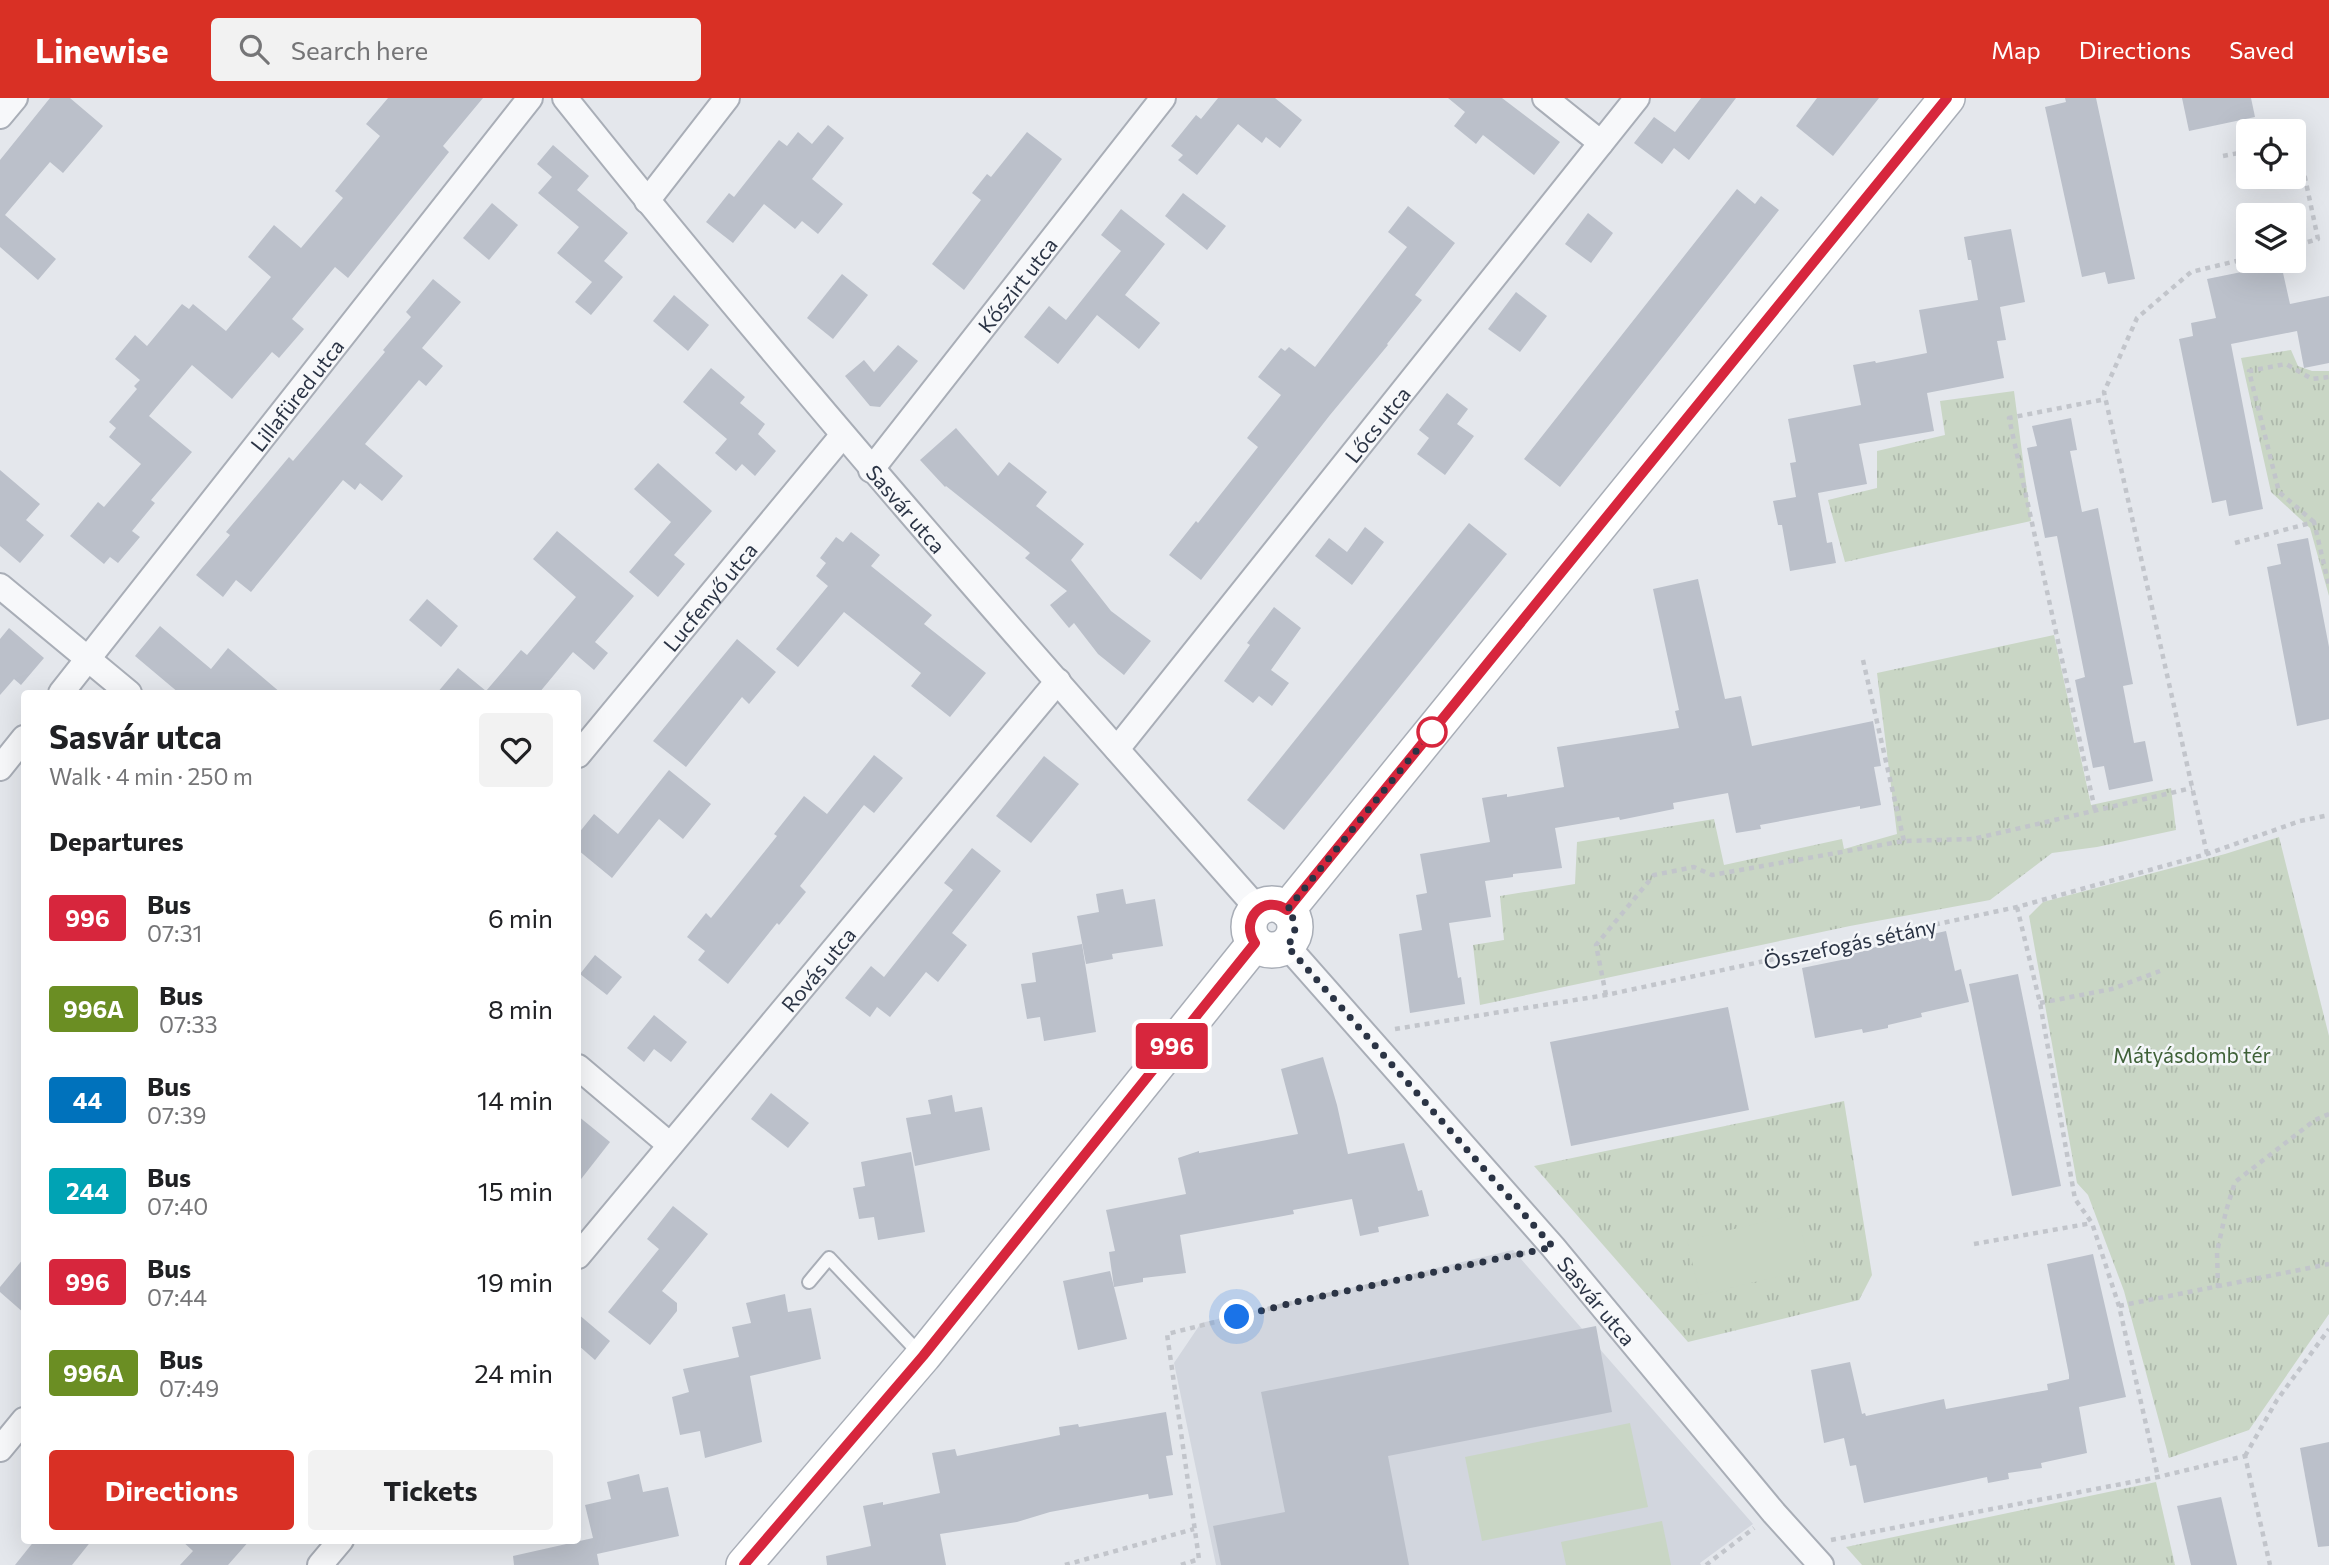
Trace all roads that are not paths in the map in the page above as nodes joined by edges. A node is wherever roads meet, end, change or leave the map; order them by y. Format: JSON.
{"nodes":[{"id":1,"x":15,"y":98,"type":"edge"},
{"id":2,"x":530,"y":98,"type":"edge"},
{"id":3,"x":565,"y":98,"type":"edge"},
{"id":4,"x":727,"y":98,"type":"edge"},
{"id":5,"x":1163,"y":98,"type":"edge"},
{"id":6,"x":1545,"y":98,"type":"edge"},
{"id":7,"x":1637,"y":98,"type":"edge"},
{"id":8,"x":1947,"y":98,"type":"edge"},
{"id":9,"x":0,"y":116,"type":"edge"},
{"id":10,"x":1601,"y":143,"type":"junction"},
{"id":11,"x":647,"y":201,"type":"junction"},
{"id":12,"x":842,"y":436,"type":"junction"},
{"id":13,"x":871,"y":470,"type":"junction"},
{"id":14,"x":0,"y":586,"type":"edge"},
{"id":15,"x":88,"y":659,"type":"junction"},
{"id":16,"x":1058,"y":681,"type":"junction"},
{"id":17,"x":63,"y":690,"type":"edge"},
{"id":18,"x":125,"y":690,"type":"edge"},
{"id":19,"x":21,"y":742,"type":"edge"},
{"id":20,"x":1117,"y":749,"type":"junction"},
{"id":21,"x":581,"y":751,"type":"edge"},
{"id":22,"x":0,"y":768,"type":"edge"},
{"id":23,"x":1272,"y":927,"type":"junction"},
{"id":24,"x":581,"y":1070,"type":"edge"},
{"id":25,"x":670,"y":1145,"type":"junction"},
{"id":26,"x":581,"y":1252,"type":"edge"},
{"id":27,"x":809,"y":1282,"type":"dead end"},
{"id":28,"x":923,"y":1356,"type":"junction"},
{"id":29,"x":21,"y":1424,"type":"edge"},
{"id":30,"x":0,"y":1449,"type":"edge"},
{"id":31,"x":338,"y":1544,"type":"edge"},
{"id":32,"x":320,"y":1565,"type":"edge"},
{"id":33,"x":744,"y":1565,"type":"edge"},
{"id":34,"x":1821,"y":1565,"type":"edge"}],
"edges":[{"from":1,"to":9,"type":"street"},
{"from":2,"to":15,"type":"street","name":"Lillafüred utca"},
{"from":3,"to":11,"type":"street","name":"Sasvár utca"},
{"from":4,"to":11,"type":"street"},
{"from":5,"to":13,"type":"street","name":"Kőszirt utca"},
{"from":6,"to":10,"type":"street"},
{"from":7,"to":10,"type":"street","name":"Lőcs utca"},
{"from":8,"to":23,"type":"street"},
{"from":10,"to":20,"type":"street","name":"Lőcs utca"},
{"from":11,"to":12,"type":"street","name":"Sasvár utca"},
{"from":12,"to":13,"type":"street","name":"Sasvár utca"},
{"from":12,"to":21,"type":"street","name":"Lucfenyő utca"},
{"from":13,"to":16,"type":"street","name":"Sasvár utca"},
{"from":14,"to":15,"type":"street"},
{"from":15,"to":17,"type":"street","name":"Lillafüred utca"},
{"from":15,"to":18,"type":"street"},
{"from":16,"to":20,"type":"street","name":"Sasvár utca"},
{"from":16,"to":25,"type":"street","name":"Rovás utca"},
{"from":19,"to":22,"type":"street"},
{"from":20,"to":23,"type":"street","name":"Sasvár utca"},
{"from":23,"to":28,"type":"street"},
{"from":23,"to":34,"type":"street","name":"Sasvár utca"},
{"from":24,"to":25,"type":"street"},
{"from":25,"to":26,"type":"street","name":"Rovás utca"},
{"from":27,"to":28,"type":"lane"},
{"from":28,"to":33,"type":"street"},
{"from":29,"to":30,"type":"street"},
{"from":31,"to":32,"type":"street"}]}
